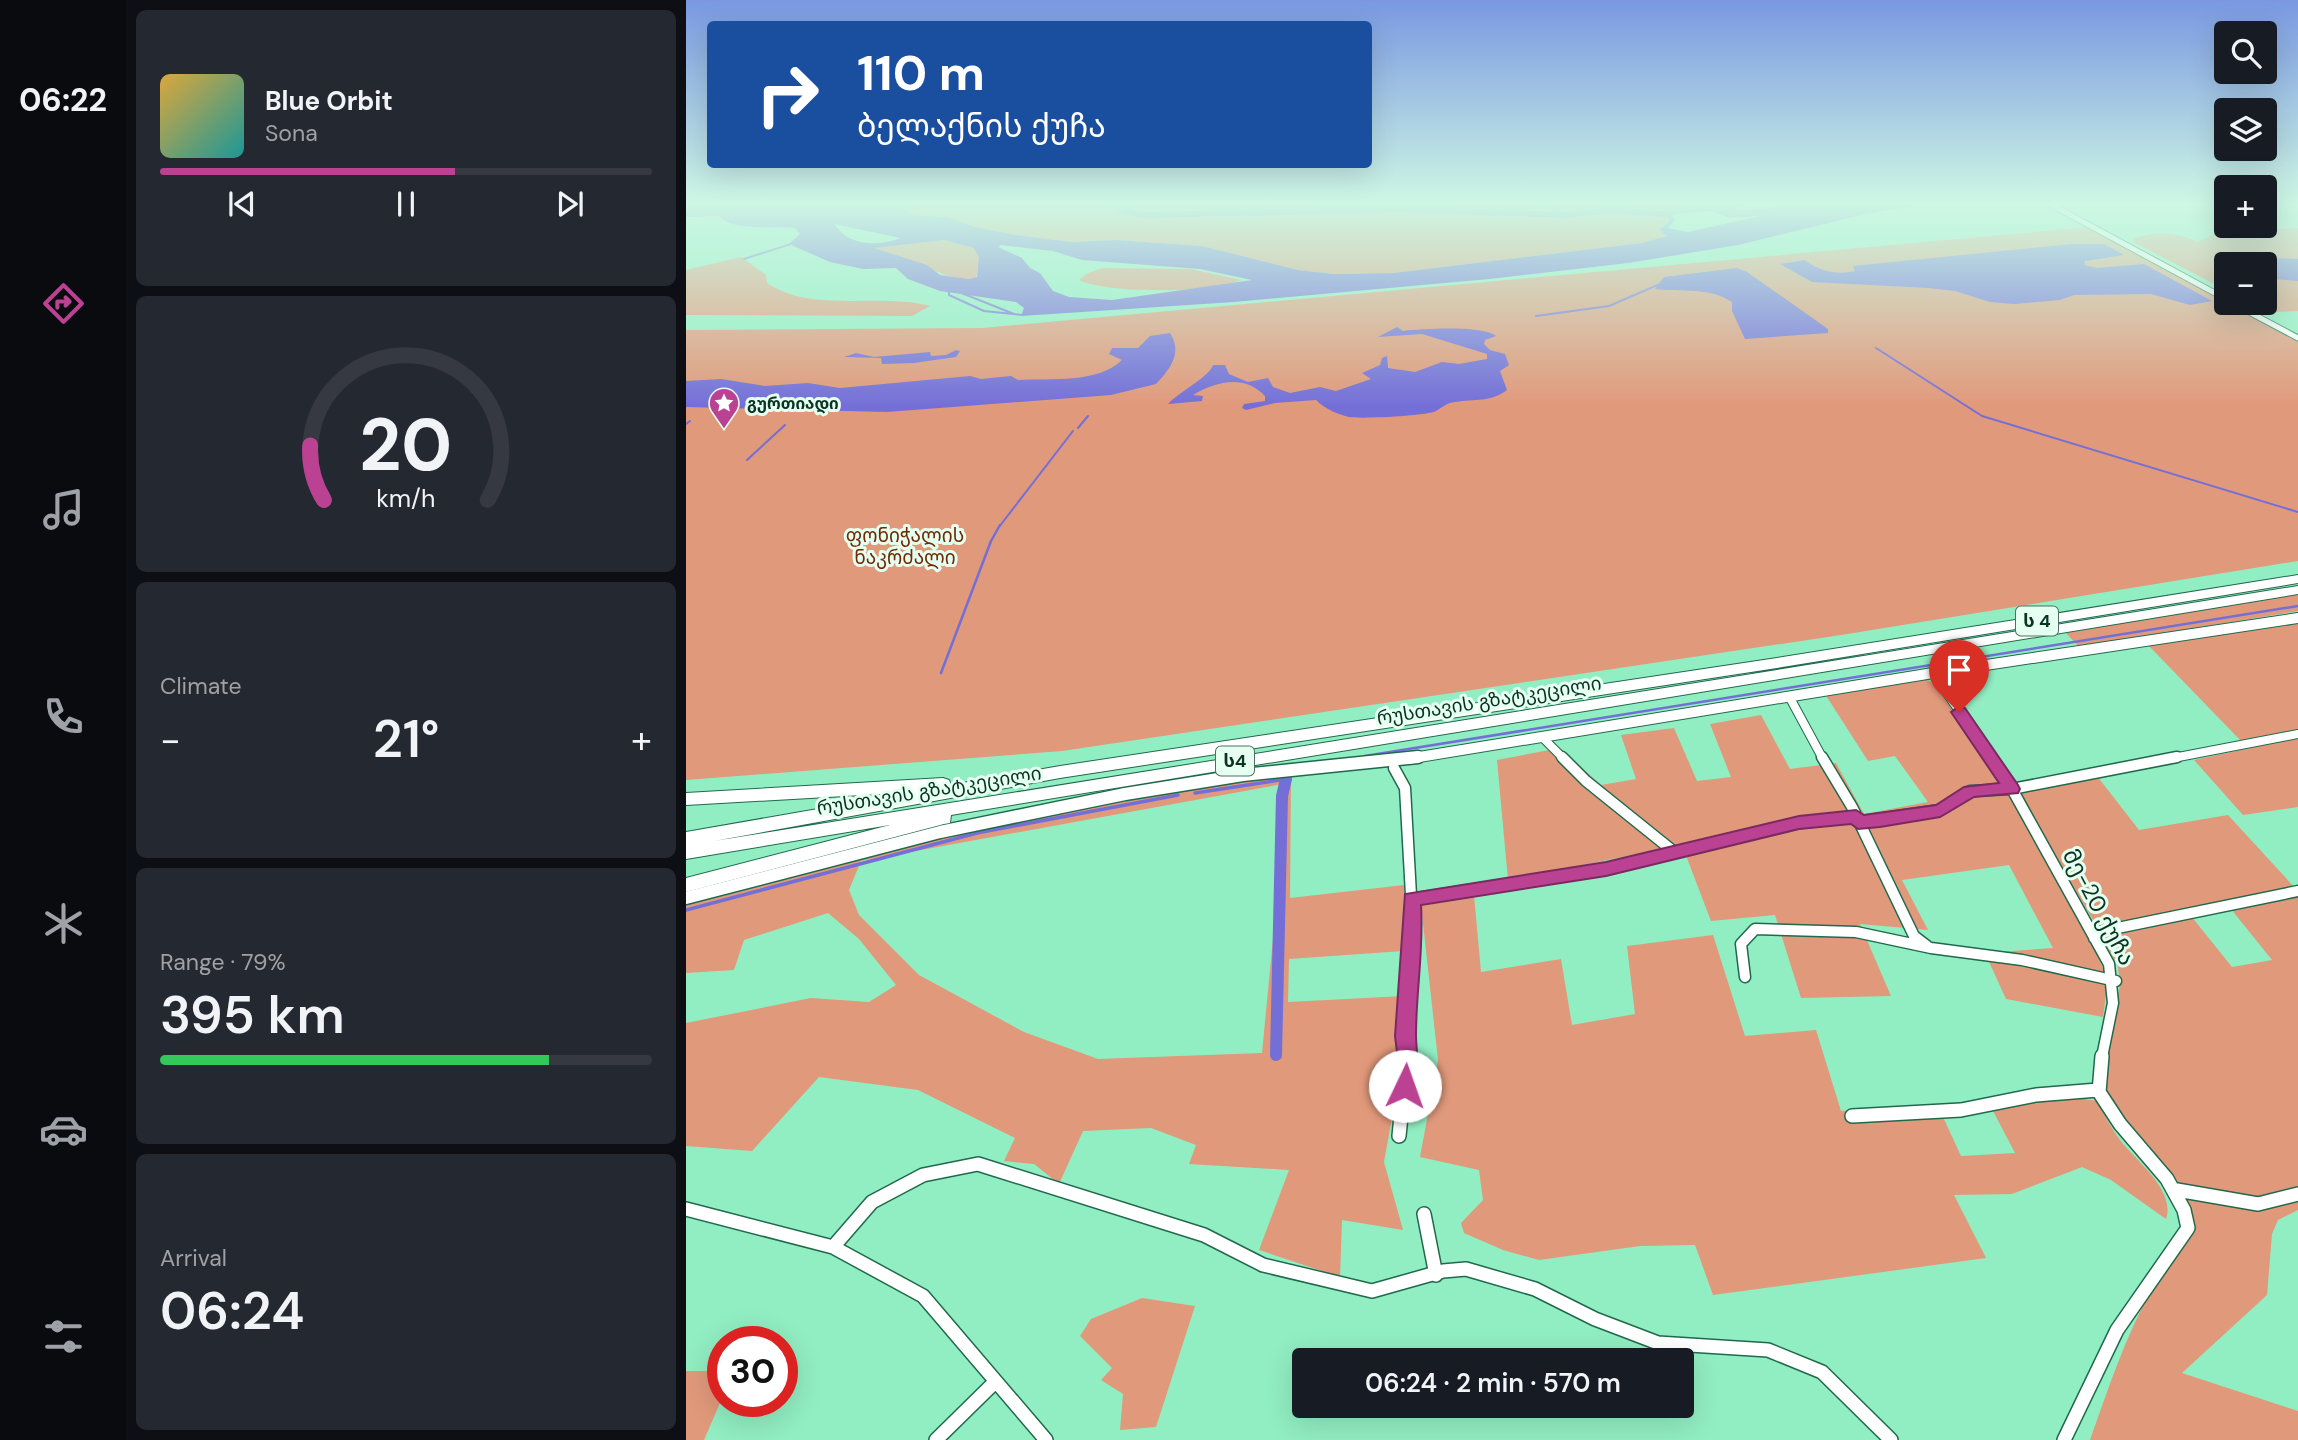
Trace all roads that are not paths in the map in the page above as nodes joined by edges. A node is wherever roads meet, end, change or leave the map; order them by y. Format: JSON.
{"nodes":[{"id":1,"x":2174,"y":271,"type":"edge"},
{"id":2,"x":2214,"y":293,"type":"edge"},
{"id":3,"x":2255,"y":315,"type":"edge"},
{"id":4,"x":2298,"y":338,"type":"edge"},
{"id":5,"x":2298,"y":579,"type":"edge"},
{"id":6,"x":2298,"y":590,"type":"edge"},
{"id":7,"x":2298,"y":618,"type":"edge"},
{"id":8,"x":1781,"y":669,"type":"junction"},
{"id":9,"x":1933,"y":673,"type":"junction"},
{"id":10,"x":1790,"y":698,"type":"junction"},
{"id":11,"x":2298,"y":734,"type":"edge"},
{"id":12,"x":1543,"y":738,"type":"junction"},
{"id":13,"x":1394,"y":768,"type":"dead end"},
{"id":14,"x":1063,"y":780,"type":"junction"},
{"id":15,"x":2012,"y":789,"type":"junction"},
{"id":16,"x":686,"y":799,"type":"edge"},
{"id":17,"x":1857,"y":819,"type":"junction"},
{"id":18,"x":686,"y":839,"type":"edge"},
{"id":19,"x":1673,"y":851,"type":"junction"},
{"id":20,"x":686,"y":852,"type":"edge"},
{"id":21,"x":686,"y":885,"type":"edge"},
{"id":22,"x":2298,"y":891,"type":"edge"},
{"id":23,"x":686,"y":898,"type":"edge"},
{"id":24,"x":1411,"y":899,"type":"junction"},
{"id":25,"x":2094,"y":938,"type":"junction"},
{"id":26,"x":1931,"y":948,"type":"junction"},
{"id":27,"x":1745,"y":977,"type":"dead end"},
{"id":28,"x":2116,"y":981,"type":"junction"},
{"id":29,"x":2098,"y":1090,"type":"junction"},
{"id":30,"x":1852,"y":1116,"type":"dead end"},
{"id":31,"x":1399,"y":1136,"type":"dead end"},
{"id":32,"x":2176,"y":1190,"type":"junction"},
{"id":33,"x":2298,"y":1194,"type":"edge"},
{"id":34,"x":686,"y":1209,"type":"edge"},
{"id":35,"x":1424,"y":1214,"type":"dead end"},
{"id":36,"x":833,"y":1247,"type":"junction"},
{"id":37,"x":1436,"y":1275,"type":"junction"},
{"id":38,"x":994,"y":1382,"type":"junction"},
{"id":39,"x":936,"y":1440,"type":"edge"},
{"id":40,"x":1046,"y":1440,"type":"edge"},
{"id":41,"x":1891,"y":1440,"type":"edge"},
{"id":42,"x":2064,"y":1440,"type":"edge"}],
"edges":[{"from":1,"to":2,"type":"street"},
{"from":3,"to":4,"type":"street"},
{"from":5,"to":8,"type":"highway","name":"რუსთავის გზატკეცილი","number":"ს 4"},
{"from":6,"to":8,"type":"highway","name":"რუსთავის გზატკეცილი","number":"ს 4"},
{"from":7,"to":9,"type":"street"},
{"from":8,"to":14,"type":"highway","name":"რუსთავის გზატკეცილი","number":"ს4"},
{"from":9,"to":10,"type":"street"},
{"from":9,"to":15,"type":"street","name":"მე-20 ქუჩა"},
{"from":10,"to":12,"type":"street"},
{"from":10,"to":17,"type":"street"},
{"from":11,"to":15,"type":"street"},
{"from":12,"to":19,"type":"street"},
{"from":12,"to":23,"type":"street"},
{"from":13,"to":24,"type":"street"},
{"from":14,"to":16,"type":"highway"},
{"from":14,"to":18,"type":"highway","name":"რუსთავის გზატკეცილი","number":"ს4"},
{"from":14,"to":20,"type":"highway","name":"რუსთავის გზატკეცილი","number":"ს4"},
{"from":14,"to":21,"type":"highway"},
{"from":15,"to":17,"type":"street"},
{"from":15,"to":25,"type":"street","name":"მე-20 ქუჩა"},
{"from":17,"to":19,"type":"street"},
{"from":17,"to":26,"type":"street"},
{"from":19,"to":24,"type":"street"},
{"from":22,"to":25,"type":"street"},
{"from":24,"to":31,"type":"street"},
{"from":25,"to":28,"type":"street","name":"მე-20 ქუჩა"},
{"from":26,"to":27,"type":"street"},
{"from":26,"to":28,"type":"street"},
{"from":28,"to":29,"type":"street","name":"მე-20 ქუჩა"},
{"from":29,"to":30,"type":"street"},
{"from":29,"to":32,"type":"street"},
{"from":32,"to":33,"type":"street"},
{"from":32,"to":42,"type":"street"},
{"from":34,"to":36,"type":"street"},
{"from":35,"to":37,"type":"street"},
{"from":36,"to":37,"type":"street"},
{"from":36,"to":38,"type":"street"},
{"from":37,"to":41,"type":"street"},
{"from":38,"to":39,"type":"street"},
{"from":38,"to":40,"type":"street"}]}
